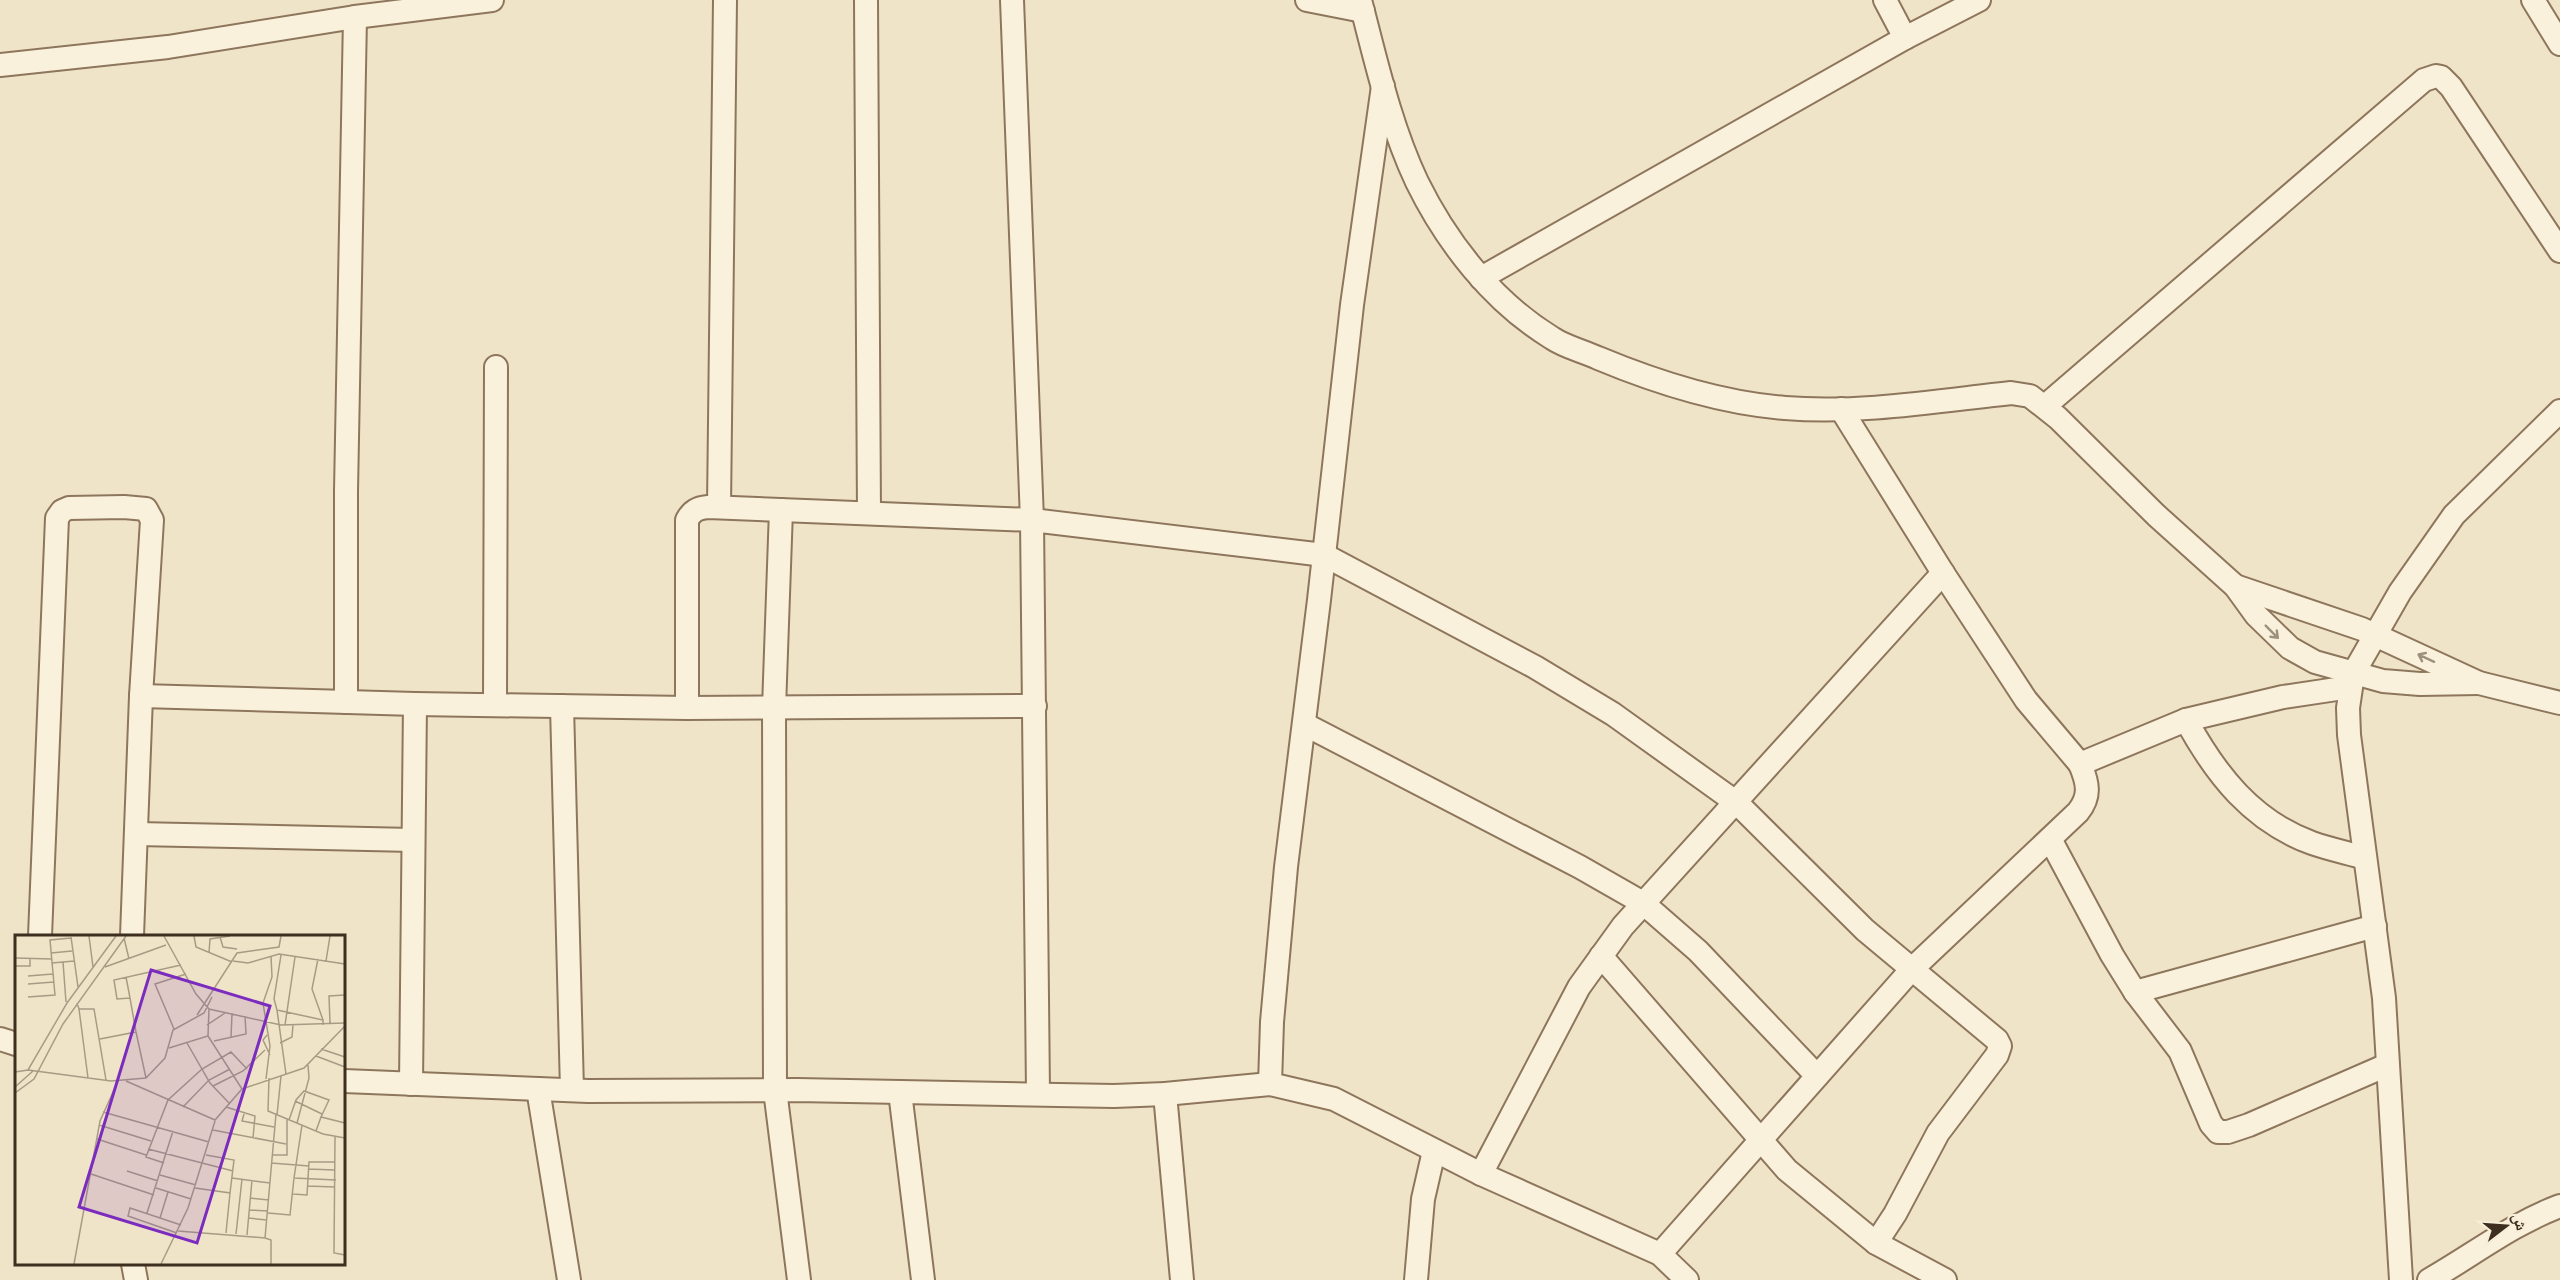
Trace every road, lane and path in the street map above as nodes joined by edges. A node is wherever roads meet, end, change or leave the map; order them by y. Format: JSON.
{"nodes":[{"id":1,"x":492,"y":0,"type":"edge"},
{"id":2,"x":725,"y":0,"type":"edge"},
{"id":3,"x":866,"y":0,"type":"edge"},
{"id":4,"x":1012,"y":0,"type":"edge"},
{"id":5,"x":1307,"y":0,"type":"edge"},
{"id":6,"x":1885,"y":0,"type":"edge"},
{"id":7,"x":1979,"y":0,"type":"edge"},
{"id":8,"x":2533,"y":0,"type":"edge"},
{"id":9,"x":1361,"y":5,"type":"edge"},
{"id":10,"x":355,"y":17,"type":"junction"},
{"id":11,"x":1905,"y":38,"type":"junction"},
{"id":12,"x":2560,"y":44,"type":"edge"},
{"id":13,"x":0,"y":65,"type":"edge"},
{"id":14,"x":1383,"y":86,"type":"junction"},
{"id":15,"x":2560,"y":250,"type":"edge"},
{"id":16,"x":1481,"y":278,"type":"junction"},
{"id":17,"x":496,"y":367,"type":"dead end"},
{"id":18,"x":2045,"y":406,"type":"junction"},
{"id":19,"x":1841,"y":409,"type":"junction"},
{"id":20,"x":2560,"y":411,"type":"edge"},
{"id":21,"x":719,"y":507,"type":"junction"},
{"id":22,"x":781,"y":510,"type":"junction"},
{"id":23,"x":869,"y":513,"type":"junction"},
{"id":24,"x":1032,"y":520,"type":"junction"},
{"id":25,"x":1324,"y":555,"type":"junction"},
{"id":26,"x":1943,"y":573,"type":"junction"},
{"id":27,"x":2235,"y":586,"type":"junction"},
{"id":28,"x":2375,"y":635,"type":"junction"},
{"id":29,"x":2351,"y":680,"type":"junction"},
{"id":30,"x":2479,"y":683,"type":"junction"},
{"id":31,"x":141,"y":696,"type":"junction"},
{"id":32,"x":346,"y":702,"type":"junction"},
{"id":33,"x":2560,"y":703,"type":"edge"},
{"id":34,"x":415,"y":704,"type":"junction"},
{"id":35,"x":495,"y":705,"type":"junction"},
{"id":36,"x":562,"y":706,"type":"junction"},
{"id":37,"x":1035,"y":706,"type":"junction"},
{"id":38,"x":687,"y":708,"type":"junction"},
{"id":39,"x":774,"y":708,"type":"junction"},
{"id":40,"x":2186,"y":720,"type":"junction"},
{"id":41,"x":1304,"y":724,"type":"junction"},
{"id":42,"x":2080,"y":764,"type":"junction"},
{"id":43,"x":1737,"y":803,"type":"junction"},
{"id":44,"x":137,"y":834,"type":"junction"},
{"id":45,"x":2050,"y":839,"type":"junction"},
{"id":46,"x":414,"y":840,"type":"junction"},
{"id":47,"x":2366,"y":858,"type":"junction"},
{"id":48,"x":1643,"y":903,"type":"junction"},
{"id":49,"x":2375,"y":926,"type":"junction"},
{"id":50,"x":40,"y":935,"type":"edge"},
{"id":51,"x":132,"y":935,"type":"edge"},
{"id":52,"x":1602,"y":956,"type":"junction"},
{"id":53,"x":1911,"y":970,"type":"junction"},
{"id":54,"x":2135,"y":993,"type":"junction"},
{"id":55,"x":0,"y":1039,"type":"edge"},
{"id":56,"x":15,"y":1044,"type":"edge"},
{"id":57,"x":2387,"y":1065,"type":"junction"},
{"id":58,"x":1817,"y":1076,"type":"junction"},
{"id":59,"x":345,"y":1081,"type":"edge"},
{"id":60,"x":411,"y":1084,"type":"junction"},
{"id":61,"x":1270,"y":1084,"type":"junction"},
{"id":62,"x":538,"y":1089,"type":"junction"},
{"id":63,"x":572,"y":1090,"type":"junction"},
{"id":64,"x":775,"y":1090,"type":"junction"},
{"id":65,"x":900,"y":1092,"type":"junction"},
{"id":66,"x":1038,"y":1093,"type":"junction"},
{"id":67,"x":1165,"y":1094,"type":"junction"},
{"id":68,"x":1760,"y":1140,"type":"junction"},
{"id":69,"x":1434,"y":1150,"type":"junction"},
{"id":70,"x":1481,"y":1174,"type":"junction"},
{"id":71,"x":2560,"y":1206,"type":"edge"},
{"id":72,"x":1876,"y":1243,"type":"junction"},
{"id":73,"x":1660,"y":1254,"type":"junction"},
{"id":74,"x":133,"y":1265,"type":"edge"},
{"id":75,"x":136,"y":1280,"type":"edge"},
{"id":76,"x":569,"y":1280,"type":"edge"},
{"id":77,"x":799,"y":1280,"type":"edge"},
{"id":78,"x":923,"y":1280,"type":"edge"},
{"id":79,"x":1182,"y":1280,"type":"edge"},
{"id":80,"x":1416,"y":1280,"type":"edge"},
{"id":81,"x":1687,"y":1280,"type":"edge"},
{"id":82,"x":1945,"y":1280,"type":"edge"},
{"id":83,"x":2401,"y":1280,"type":"edge"},
{"id":84,"x":2429,"y":1280,"type":"edge"}],
"edges":[{"from":1,"to":10,"type":"street"},
{"from":2,"to":21,"type":"street"},
{"from":3,"to":23,"type":"street"},
{"from":4,"to":24,"type":"street"},
{"from":5,"to":9,"type":"street"},
{"from":6,"to":11,"type":"street"},
{"from":7,"to":11,"type":"street"},
{"from":8,"to":12,"type":"street"},
{"from":9,"to":14,"type":"street"},
{"from":10,"to":13,"type":"street"},
{"from":10,"to":32,"type":"street"},
{"from":11,"to":16,"type":"street"},
{"from":14,"to":16,"type":"street"},
{"from":14,"to":25,"type":"street"},
{"from":15,"to":18,"type":"street"},
{"from":16,"to":19,"type":"street"},
{"from":17,"to":35,"type":"street"},
{"from":18,"to":19,"type":"street"},
{"from":18,"to":27,"type":"street"},
{"from":19,"to":26,"type":"street"},
{"from":20,"to":28,"type":"street"},
{"from":21,"to":22,"type":"street"},
{"from":21,"to":38,"type":"street"},
{"from":22,"to":23,"type":"street"},
{"from":22,"to":39,"type":"street"},
{"from":23,"to":24,"type":"street"},
{"from":24,"to":25,"type":"street"},
{"from":24,"to":37,"type":"street"},
{"from":25,"to":41,"type":"street"},
{"from":25,"to":43,"type":"street"},
{"from":26,"to":42,"type":"street"},
{"from":26,"to":43,"type":"street"},
{"from":27,"to":28,"type":"street"},
{"from":27,"to":29,"type":"street","one_way":true},
{"from":28,"to":29,"type":"street"},
{"from":30,"to":28,"type":"street","one_way":true},
{"from":29,"to":30,"type":"street"},
{"from":29,"to":40,"type":"street"},
{"from":29,"to":47,"type":"street"},
{"from":30,"to":33,"type":"street"},
{"from":31,"to":32,"type":"street"},
{"from":31,"to":44,"type":"street"},
{"from":31,"to":50,"type":"street"},
{"from":32,"to":34,"type":"street"},
{"from":34,"to":35,"type":"street"},
{"from":34,"to":46,"type":"street"},
{"from":35,"to":36,"type":"street"},
{"from":36,"to":38,"type":"street"},
{"from":36,"to":63,"type":"street"},
{"from":37,"to":39,"type":"street"},
{"from":37,"to":66,"type":"street"},
{"from":38,"to":39,"type":"street"},
{"from":39,"to":64,"type":"street"},
{"from":40,"to":42,"type":"street"},
{"from":40,"to":47,"type":"street"},
{"from":41,"to":48,"type":"street"},
{"from":41,"to":61,"type":"street"},
{"from":42,"to":45,"type":"street"},
{"from":43,"to":48,"type":"street"},
{"from":43,"to":53,"type":"street"},
{"from":44,"to":46,"type":"street"},
{"from":44,"to":51,"type":"street"},
{"from":45,"to":53,"type":"street"},
{"from":45,"to":54,"type":"street"},
{"from":46,"to":60,"type":"street"},
{"from":47,"to":49,"type":"street"},
{"from":48,"to":52,"type":"street"},
{"from":48,"to":58,"type":"street"},
{"from":49,"to":54,"type":"street"},
{"from":49,"to":57,"type":"street"},
{"from":52,"to":68,"type":"street"},
{"from":52,"to":70,"type":"street"},
{"from":53,"to":58,"type":"street"},
{"from":53,"to":72,"type":"street"},
{"from":54,"to":57,"type":"street"},
{"from":55,"to":56,"type":"street"},
{"from":57,"to":83,"type":"street"},
{"from":58,"to":68,"type":"street"},
{"from":59,"to":60,"type":"street"},
{"from":60,"to":62,"type":"street"},
{"from":61,"to":67,"type":"street"},
{"from":61,"to":69,"type":"street"},
{"from":62,"to":63,"type":"street"},
{"from":62,"to":76,"type":"street"},
{"from":63,"to":64,"type":"street"},
{"from":64,"to":65,"type":"street"},
{"from":64,"to":77,"type":"street"},
{"from":65,"to":66,"type":"street"},
{"from":65,"to":78,"type":"street"},
{"from":66,"to":67,"type":"street"},
{"from":67,"to":79,"type":"street"},
{"from":68,"to":72,"type":"street"},
{"from":68,"to":73,"type":"street"},
{"from":69,"to":70,"type":"street"},
{"from":69,"to":80,"type":"street"},
{"from":70,"to":73,"type":"street"},
{"from":71,"to":84,"type":"street"},
{"from":72,"to":82,"type":"street"},
{"from":73,"to":81,"type":"street"},
{"from":74,"to":75,"type":"street"}]}
